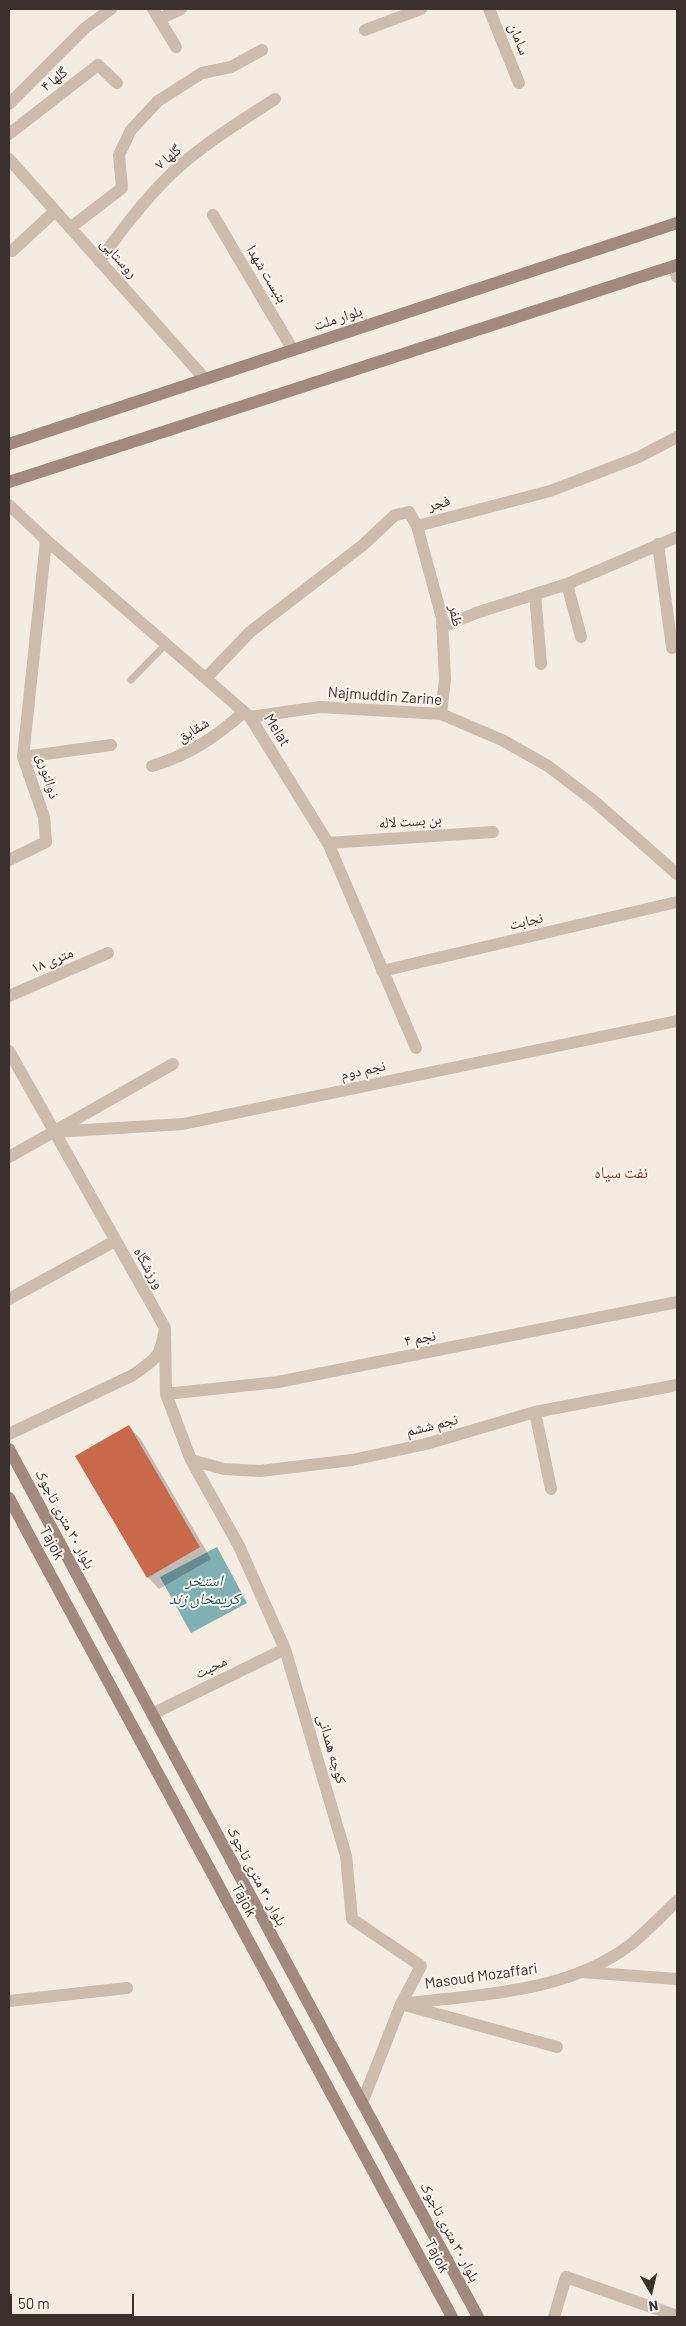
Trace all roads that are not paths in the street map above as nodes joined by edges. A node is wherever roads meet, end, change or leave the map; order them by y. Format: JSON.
{"nodes":[{"id":1,"x":111,"y":9,"type":"edge"},
{"id":2,"x":181,"y":9,"type":"edge"},
{"id":3,"x":421,"y":9,"type":"edge"},
{"id":4,"x":489,"y":9,"type":"edge"},
{"id":5,"x":156,"y":14,"type":"edge"},
{"id":6,"x":365,"y":30,"type":"dead end"},
{"id":7,"x":176,"y":47,"type":"dead end"},
{"id":8,"x":262,"y":50,"type":"dead end"},
{"id":9,"x":117,"y":83,"type":"dead end"},
{"id":10,"x":519,"y":83,"type":"dead end"},
{"id":11,"x":275,"y":99,"type":"dead end"},
{"id":12,"x":9,"y":104,"type":"edge"},
{"id":13,"x":9,"y":134,"type":"edge"},
{"id":14,"x":9,"y":159,"type":"edge"},
{"id":15,"x":56,"y":211,"type":"junction"},
{"id":16,"x":213,"y":215,"type":"dead end"},
{"id":17,"x":677,"y":223,"type":"edge"},
{"id":18,"x":70,"y":228,"type":"junction"},
{"id":19,"x":12,"y":251,"type":"dead end"},
{"id":20,"x":100,"y":261,"type":"junction"},
{"id":21,"x":676,"y":269,"type":"edge"},
{"id":22,"x":293,"y":350,"type":"junction"},
{"id":23,"x":205,"y":379,"type":"junction"},
{"id":24,"x":677,"y":437,"type":"edge"},
{"id":25,"x":9,"y":444,"type":"edge"},
{"id":26,"x":9,"y":482,"type":"edge"},
{"id":27,"x":9,"y":505,"type":"edge"},
{"id":28,"x":417,"y":526,"type":"junction"},
{"id":29,"x":677,"y":537,"type":"edge"},
{"id":30,"x":46,"y":540,"type":"junction"},
{"id":31,"x":658,"y":544,"type":"junction"},
{"id":32,"x":567,"y":584,"type":"junction"},
{"id":33,"x":535,"y":594,"type":"junction"},
{"id":34,"x":442,"y":627,"type":"junction"},
{"id":35,"x":581,"y":637,"type":"dead end"},
{"id":36,"x":166,"y":644,"type":"junction"},
{"id":37,"x":672,"y":648,"type":"dead end"},
{"id":38,"x":540,"y":664,"type":"dead end"},
{"id":39,"x":206,"y":678,"type":"junction"},
{"id":40,"x":132,"y":680,"type":"dead end"},
{"id":41,"x":247,"y":714,"type":"junction"},
{"id":42,"x":441,"y":714,"type":"junction"},
{"id":43,"x":111,"y":745,"type":"dead end"},
{"id":44,"x":23,"y":757,"type":"junction"},
{"id":45,"x":152,"y":766,"type":"dead end"},
{"id":46,"x":493,"y":832,"type":"dead end"},
{"id":47,"x":328,"y":843,"type":"junction"},
{"id":48,"x":9,"y":860,"type":"edge"},
{"id":49,"x":677,"y":874,"type":"edge"},
{"id":50,"x":677,"y":902,"type":"edge"},
{"id":51,"x":108,"y":953,"type":"dead end"},
{"id":52,"x":382,"y":971,"type":"junction"},
{"id":53,"x":9,"y":996,"type":"edge"},
{"id":54,"x":677,"y":1021,"type":"edge"},
{"id":55,"x":416,"y":1048,"type":"dead end"},
{"id":56,"x":9,"y":1051,"type":"edge"},
{"id":57,"x":173,"y":1064,"type":"dead end"},
{"id":58,"x":53,"y":1132,"type":"junction"},
{"id":59,"x":9,"y":1157,"type":"edge"},
{"id":60,"x":116,"y":1241,"type":"junction"},
{"id":61,"x":9,"y":1299,"type":"edge"},
{"id":62,"x":677,"y":1302,"type":"edge"},
{"id":63,"x":165,"y":1328,"type":"junction"},
{"id":64,"x":677,"y":1385,"type":"edge"},
{"id":65,"x":166,"y":1394,"type":"junction"},
{"id":66,"x":535,"y":1412,"type":"junction"},
{"id":67,"x":9,"y":1434,"type":"edge"},
{"id":68,"x":9,"y":1449,"type":"edge"},
{"id":69,"x":191,"y":1460,"type":"junction"},
{"id":70,"x":552,"y":1489,"type":"dead end"},
{"id":71,"x":9,"y":1498,"type":"edge"},
{"id":72,"x":285,"y":1649,"type":"junction"},
{"id":73,"x":152,"y":1714,"type":"junction"},
{"id":74,"x":677,"y":1901,"type":"edge"},
{"id":75,"x":582,"y":1972,"type":"junction"},
{"id":76,"x":677,"y":1979,"type":"edge"},
{"id":77,"x":127,"y":1988,"type":"dead end"},
{"id":78,"x":9,"y":2001,"type":"edge"},
{"id":79,"x":401,"y":2004,"type":"junction"},
{"id":80,"x":556,"y":2047,"type":"dead end"},
{"id":81,"x":362,"y":2104,"type":"junction"},
{"id":82,"x":677,"y":2316,"type":"edge"},
{"id":83,"x":452,"y":2317,"type":"edge"},
{"id":84,"x":478,"y":2317,"type":"edge"},
{"id":85,"x":554,"y":2317,"type":"edge"}],
"edges":[{"from":1,"to":12,"type":"street"},
{"from":2,"to":5,"type":"street"},
{"from":3,"to":6,"type":"street"},
{"from":4,"to":10,"type":"street","name":"سامان"},
{"from":5,"to":7,"type":"street"},
{"from":8,"to":18,"type":"street"},
{"from":9,"to":13,"type":"street","name":"گلها ۴"},
{"from":11,"to":20,"type":"street","name":"گلها ۷"},
{"from":14,"to":15,"type":"street","name":"روستایی"},
{"from":15,"to":18,"type":"street","name":"روستایی"},
{"from":15,"to":19,"type":"street"},
{"from":16,"to":22,"type":"street","name":"بنبست شهدا"},
{"from":17,"to":22,"type":"main road","name":"بلوار ملت"},
{"from":18,"to":20,"type":"street","name":"روستایی"},
{"from":20,"to":23,"type":"street","name":"روستایی"},
{"from":21,"to":26,"type":"main road"},
{"from":22,"to":23,"type":"main road","name":"بلوار ملت"},
{"from":23,"to":25,"type":"main road","name":"بلوار ملت"},
{"from":24,"to":28,"type":"street","name":"فجر"},
{"from":27,"to":30,"type":"street","name":"Melat"},
{"from":28,"to":34,"type":"street","name":"ظفر"},
{"from":28,"to":39,"type":"street","name":"فجر"},
{"from":29,"to":31,"type":"street"},
{"from":30,"to":36,"type":"street","name":"Melat"},
{"from":30,"to":44,"type":"street","name":"ذوالنوری"},
{"from":31,"to":32,"type":"street"},
{"from":31,"to":37,"type":"street"},
{"from":32,"to":33,"type":"street"},
{"from":32,"to":35,"type":"street"},
{"from":33,"to":34,"type":"street"},
{"from":33,"to":38,"type":"street"},
{"from":34,"to":42,"type":"street","name":"ظفر"},
{"from":36,"to":39,"type":"street","name":"Melat"},
{"from":36,"to":40,"type":"lane"},
{"from":39,"to":41,"type":"street","name":"Melat"},
{"from":41,"to":42,"type":"street","name":"Najmuddin Zarine"},
{"from":41,"to":45,"type":"street","name":"شقایق"},
{"from":41,"to":47,"type":"street","name":"Melat"},
{"from":42,"to":49,"type":"street","name":"Najmuddin Zarine"},
{"from":43,"to":44,"type":"street"},
{"from":44,"to":48,"type":"street","name":"ذوالنوری"},
{"from":46,"to":47,"type":"street","name":"بن بست لاله"},
{"from":47,"to":52,"type":"street","name":"Melat"},
{"from":50,"to":52,"type":"street","name":"نجابت"},
{"from":51,"to":53,"type":"street","name":"۱۸ متری"},
{"from":52,"to":55,"type":"street","name":"Melat"},
{"from":54,"to":58,"type":"street","name":"نجم دوم"},
{"from":56,"to":58,"type":"street","name":"ورزشگاه"},
{"from":57,"to":58,"type":"street"},
{"from":58,"to":59,"type":"street"},
{"from":58,"to":60,"type":"street","name":"ورزشگاه"},
{"from":60,"to":61,"type":"street"},
{"from":60,"to":63,"type":"street","name":"ورزشگاه"},
{"from":62,"to":65,"type":"street","name":"نجم ۴"},
{"from":63,"to":65,"type":"street","name":"کوچه همدانی"},
{"from":63,"to":67,"type":"street"},
{"from":64,"to":66,"type":"street","name":"نجم ششم"},
{"from":65,"to":69,"type":"street","name":"کوچه همدانی"},
{"from":66,"to":69,"type":"street","name":"نجم ششم"},
{"from":66,"to":70,"type":"street"},
{"from":68,"to":73,"type":"main road","name":"بلوار ۳۰ متری تاجوک"},
{"from":69,"to":72,"type":"street","name":"کوچه همدانی"},
{"from":71,"to":83,"type":"main road","name":"Tajok"},
{"from":72,"to":73,"type":"street","name":"محبت"},
{"from":72,"to":79,"type":"street","name":"کوچه همدانی"},
{"from":73,"to":81,"type":"main road","name":"بلوار ۳۰ متری تاجوک"},
{"from":74,"to":75,"type":"street","name":"Masoud Mozaffari"},
{"from":75,"to":76,"type":"street"},
{"from":75,"to":79,"type":"street","name":"Masoud Mozaffari"},
{"from":77,"to":78,"type":"street"},
{"from":79,"to":80,"type":"street"},
{"from":79,"to":81,"type":"street"},
{"from":81,"to":84,"type":"main road","name":"بلوار ۳۰ متری تاجوک"},
{"from":82,"to":85,"type":"street"}]}
